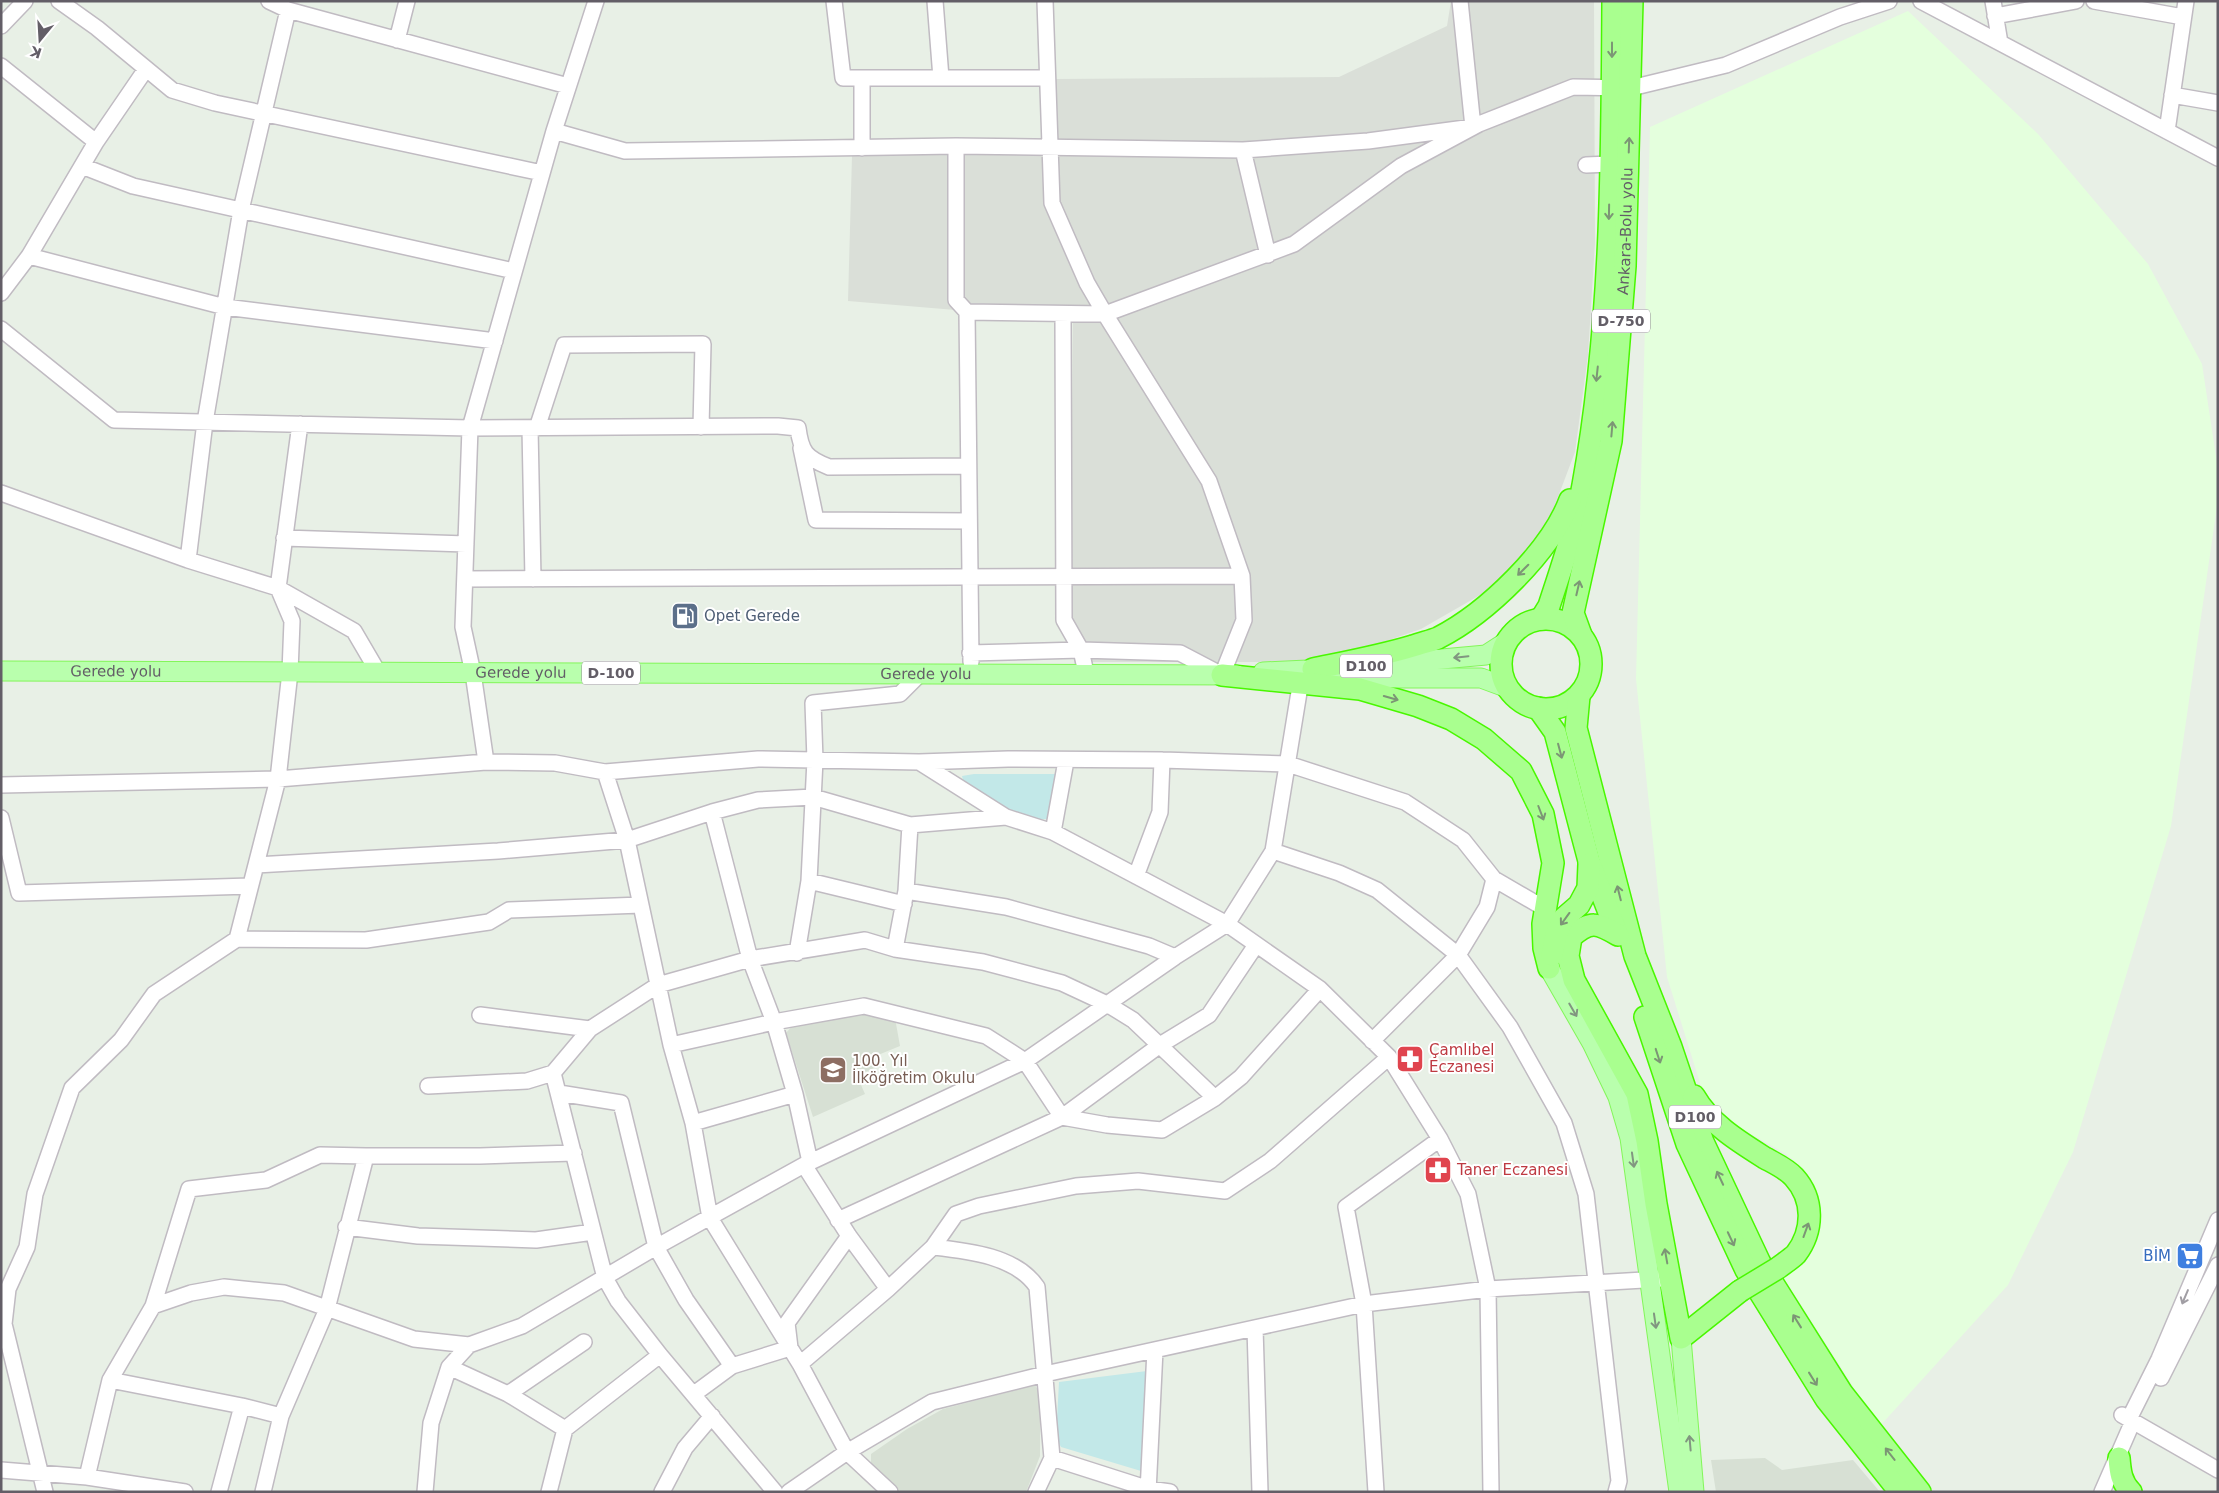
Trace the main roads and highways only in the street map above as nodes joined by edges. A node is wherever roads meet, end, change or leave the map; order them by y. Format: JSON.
{"nodes":[{"id":1,"x":1613,"y":1,"type":"edge"},
{"id":2,"x":1632,"y":1,"type":"edge"},
{"id":3,"x":1621,"y":88,"type":"junction"},
{"id":4,"x":1588,"y":452,"type":"junction"},
{"id":5,"x":1541,"y":619,"type":"junction"},
{"id":6,"x":1581,"y":635,"type":"junction"},
{"id":7,"x":1506,"y":642,"type":"junction"},
{"id":8,"x":1,"y":671,"type":"edge"},
{"id":9,"x":1222,"y":674,"type":"joint"},
{"id":10,"x":1304,"y":675,"type":"junction"},
{"id":11,"x":1508,"y":688,"type":"junction"},
{"id":12,"x":1578,"y":696,"type":"junction"},
{"id":13,"x":1538,"y":708,"type":"junction"},
{"id":14,"x":1589,"y":861,"type":"junction"},
{"id":15,"x":1618,"y":935,"type":"junction"},
{"id":16,"x":1635,"y":956,"type":"junction"},
{"id":17,"x":1549,"y":968,"type":"junction"},
{"id":18,"x":1660,"y":1279,"type":"junction"},
{"id":19,"x":1681,"y":1338,"type":"junction"},
{"id":20,"x":2118,"y":1458,"type":"road end"},
{"id":21,"x":1680,"y":1492,"type":"edge"},
{"id":22,"x":1694,"y":1492,"type":"edge"},
{"id":23,"x":1900,"y":1492,"type":"edge"},
{"id":24,"x":1920,"y":1492,"type":"edge"},
{"id":25,"x":2131,"y":1492,"type":"edge"}],
"edges":[{"from":1,"to":3,"type":"highway","name":"Ankara-Bolu yolu","one_way":true},
{"from":2,"to":3,"type":"highway","name":"Ankara-Bolu yolu","number":"D-750"},
{"from":3,"to":4,"type":"highway","name":"Ankara-Bolu yolu","one_way":true},
{"from":6,"to":3,"type":"highway","name":"Ankara-Bolu yolu","number":"D-750","one_way":true},
{"from":4,"to":5,"type":"highway","name":"Ankara-Bolu yolu"},
{"from":4,"to":10,"type":"highway","one_way":true},
{"from":5,"to":6,"type":"highway"},
{"from":5,"to":7,"type":"highway","number":"D100"},
{"from":6,"to":12,"type":"highway","number":"D100"},
{"from":7,"to":10,"type":"main road","number":"D100","one_way":true},
{"from":7,"to":11,"type":"highway"},
{"from":8,"to":9,"type":"main road","name":"Gerede yolu","number":"D-100"},
{"from":9,"to":10,"type":"highway"},
{"from":10,"to":11,"type":"main road","number":"D100"},
{"from":10,"to":17,"type":"highway","one_way":true},
{"from":11,"to":13,"type":"highway","number":"D100"},
{"from":12,"to":13,"type":"highway"},
{"from":16,"to":12,"type":"highway","number":"D100","one_way":true},
{"from":13,"to":14,"type":"highway","number":"D100","one_way":true},
{"from":14,"to":15,"type":"highway","number":"D100"},
{"from":14,"to":17,"type":"highway","one_way":true},
{"from":18,"to":15,"type":"highway","one_way":true},
{"from":15,"to":23,"type":"highway","number":"D100","one_way":true},
{"from":19,"to":16,"type":"highway","one_way":true,"bridge":true},
{"from":24,"to":16,"type":"highway","number":"D100","one_way":true},
{"from":17,"to":18,"type":"main road","one_way":true},
{"from":18,"to":19,"type":"highway"},
{"from":18,"to":21,"type":"main road","one_way":true},
{"from":22,"to":19,"type":"main road","one_way":true},
{"from":20,"to":25,"type":"highway"}]}
